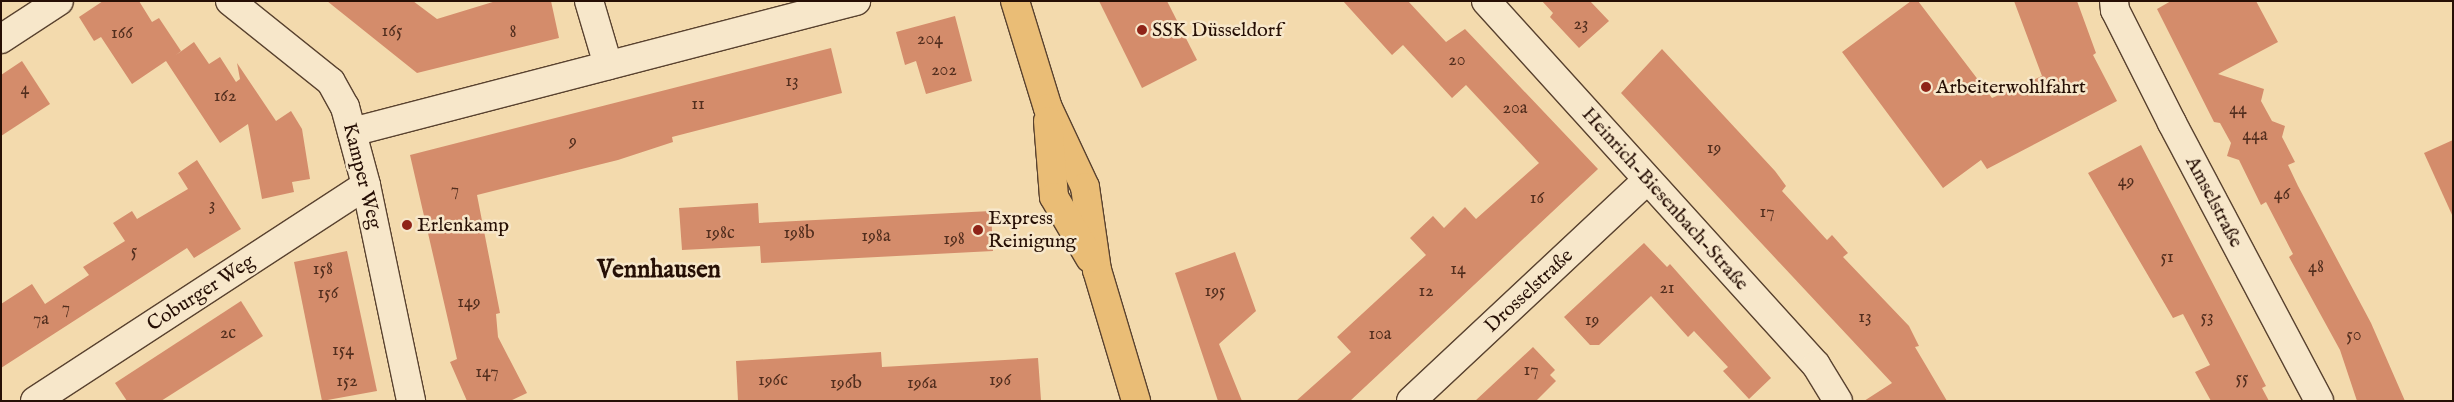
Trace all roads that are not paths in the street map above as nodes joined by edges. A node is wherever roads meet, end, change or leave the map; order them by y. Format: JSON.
{"nodes":[{"id":1,"x":59,"y":1,"type":"edge"},
{"id":2,"x":230,"y":1,"type":"edge"},
{"id":3,"x":589,"y":1,"type":"edge"},
{"id":4,"x":856,"y":1,"type":"edge"},
{"id":5,"x":1016,"y":1,"type":"edge"},
{"id":6,"x":1486,"y":1,"type":"edge"},
{"id":7,"x":2114,"y":1,"type":"edge"},
{"id":8,"x":1,"y":39,"type":"edge"},
{"id":9,"x":608,"y":66,"type":"junction"},
{"id":10,"x":352,"y":132,"type":"junction"},
{"id":11,"x":1646,"y":181,"type":"junction"},
{"id":12,"x":366,"y":185,"type":"junction"},
{"id":13,"x":36,"y":401,"type":"edge"},
{"id":14,"x":411,"y":401,"type":"edge"},
{"id":15,"x":1136,"y":401,"type":"edge"},
{"id":16,"x":1411,"y":401,"type":"edge"},
{"id":17,"x":1838,"y":401,"type":"edge"},
{"id":18,"x":2319,"y":401,"type":"edge"}],
"edges":[{"from":1,"to":8,"type":"street"},
{"from":2,"to":10,"type":"street","name":"Kamper Weg"},
{"from":3,"to":9,"type":"street"},
{"from":4,"to":9,"type":"street"},
{"from":5,"to":15,"type":"main road"},
{"from":6,"to":11,"type":"street","name":"Heinrich-Biesenbach-Straße"},
{"from":7,"to":18,"type":"street","name":"Amselstraße"},
{"from":9,"to":10,"type":"street"},
{"from":10,"to":12,"type":"street","name":"Kamper Weg"},
{"from":11,"to":16,"type":"street","name":"Drosselstraße"},
{"from":11,"to":17,"type":"street","name":"Heinrich-Biesenbach-Straße"},
{"from":12,"to":13,"type":"street","name":"Coburger Weg"},
{"from":12,"to":14,"type":"street","name":"Kamper Weg"}]}
